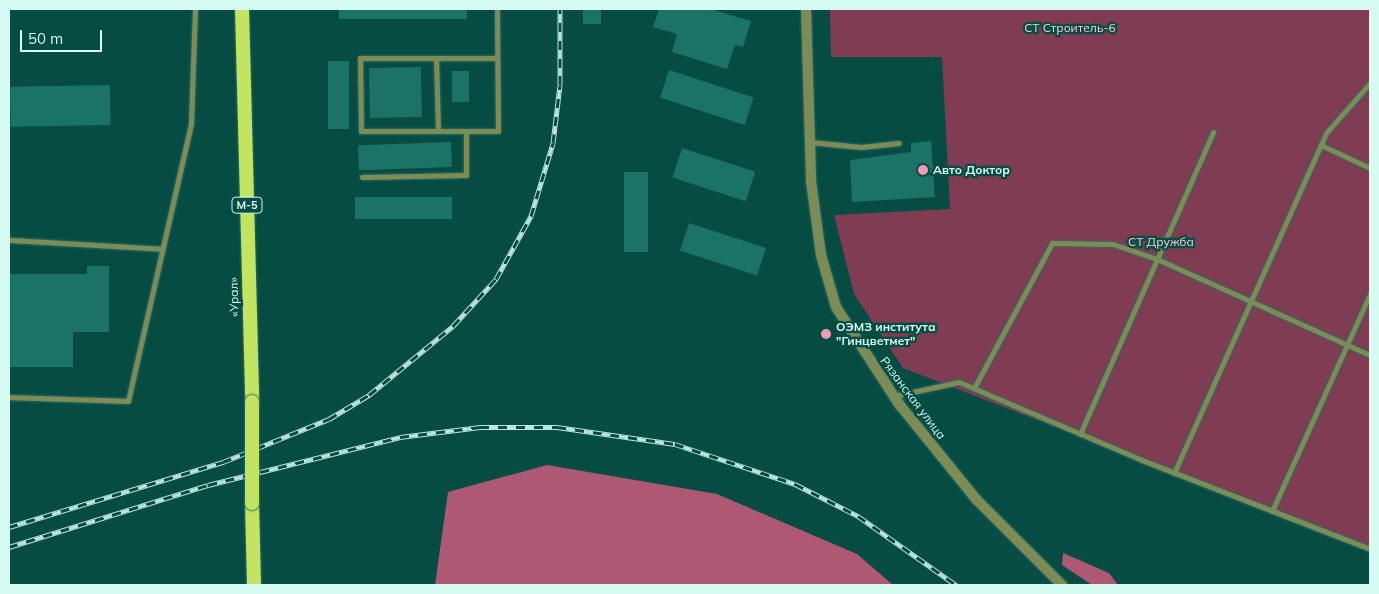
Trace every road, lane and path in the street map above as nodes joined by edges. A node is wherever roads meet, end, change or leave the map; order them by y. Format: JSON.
{"nodes":[{"id":1,"x":195,"y":9,"type":"edge"},
{"id":2,"x":242,"y":9,"type":"edge"},
{"id":3,"x":497,"y":9,"type":"edge"},
{"id":4,"x":806,"y":9,"type":"edge"},
{"id":5,"x":436,"y":58,"type":"junction"},
{"id":6,"x":497,"y":58,"type":"junction"},
{"id":7,"x":1370,"y":83,"type":"edge"},
{"id":8,"x":438,"y":131,"type":"junction"},
{"id":9,"x":466,"y":131,"type":"junction"},
{"id":10,"x":1213,"y":132,"type":"dead end"},
{"id":11,"x":809,"y":142,"type":"junction"},
{"id":12,"x":899,"y":143,"type":"dead end"},
{"id":13,"x":1320,"y":145,"type":"junction"},
{"id":14,"x":1370,"y":168,"type":"edge"},
{"id":15,"x":362,"y":177,"type":"dead end"},
{"id":16,"x":9,"y":240,"type":"edge"},
{"id":17,"x":162,"y":249,"type":"junction"},
{"id":18,"x":1157,"y":259,"type":"junction"},
{"id":19,"x":1370,"y":294,"type":"edge"},
{"id":20,"x":1250,"y":302,"type":"junction"},
{"id":21,"x":1347,"y":345,"type":"junction"},
{"id":22,"x":1370,"y":355,"type":"edge"},
{"id":23,"x":974,"y":388,"type":"junction"},
{"id":24,"x":894,"y":396,"type":"junction"},
{"id":25,"x":9,"y":397,"type":"edge"},
{"id":26,"x":1080,"y":434,"type":"junction"},
{"id":27,"x":1174,"y":473,"type":"junction"},
{"id":28,"x":1272,"y":511,"type":"junction"},
{"id":29,"x":1370,"y":548,"type":"edge"},
{"id":30,"x":254,"y":585,"type":"edge"},
{"id":31,"x":1062,"y":585,"type":"edge"}],
"edges":[{"from":1,"to":17,"type":"lane"},
{"from":2,"to":30,"type":"highway","name":"«Урал»","number":"М-5","bridge":true},
{"from":3,"to":6,"type":"lane"},
{"from":4,"to":11,"type":"street","name":"Рязанская улица"},
{"from":5,"to":6,"type":"lane"},
{"from":5,"to":8,"type":"lane"},
{"from":5,"to":8,"type":"lane"},
{"from":6,"to":9,"type":"lane"},
{"from":7,"to":13,"type":"lane"},
{"from":8,"to":9,"type":"lane"},
{"from":9,"to":15,"type":"lane"},
{"from":10,"to":18,"type":"lane"},
{"from":11,"to":12,"type":"lane"},
{"from":11,"to":24,"type":"street","name":"Рязанская улица"},
{"from":13,"to":14,"type":"lane"},
{"from":13,"to":20,"type":"lane"},
{"from":16,"to":17,"type":"lane"},
{"from":17,"to":25,"type":"lane"},
{"from":18,"to":20,"type":"lane"},
{"from":18,"to":23,"type":"lane"},
{"from":18,"to":26,"type":"lane"},
{"from":19,"to":21,"type":"lane"},
{"from":20,"to":21,"type":"lane"},
{"from":20,"to":27,"type":"lane"},
{"from":21,"to":22,"type":"lane"},
{"from":21,"to":28,"type":"lane"},
{"from":23,"to":24,"type":"lane"},
{"from":23,"to":26,"type":"lane"},
{"from":24,"to":31,"type":"street","name":"Рязанская улица"},
{"from":26,"to":27,"type":"lane"},
{"from":27,"to":28,"type":"lane"},
{"from":28,"to":29,"type":"lane"}]}
